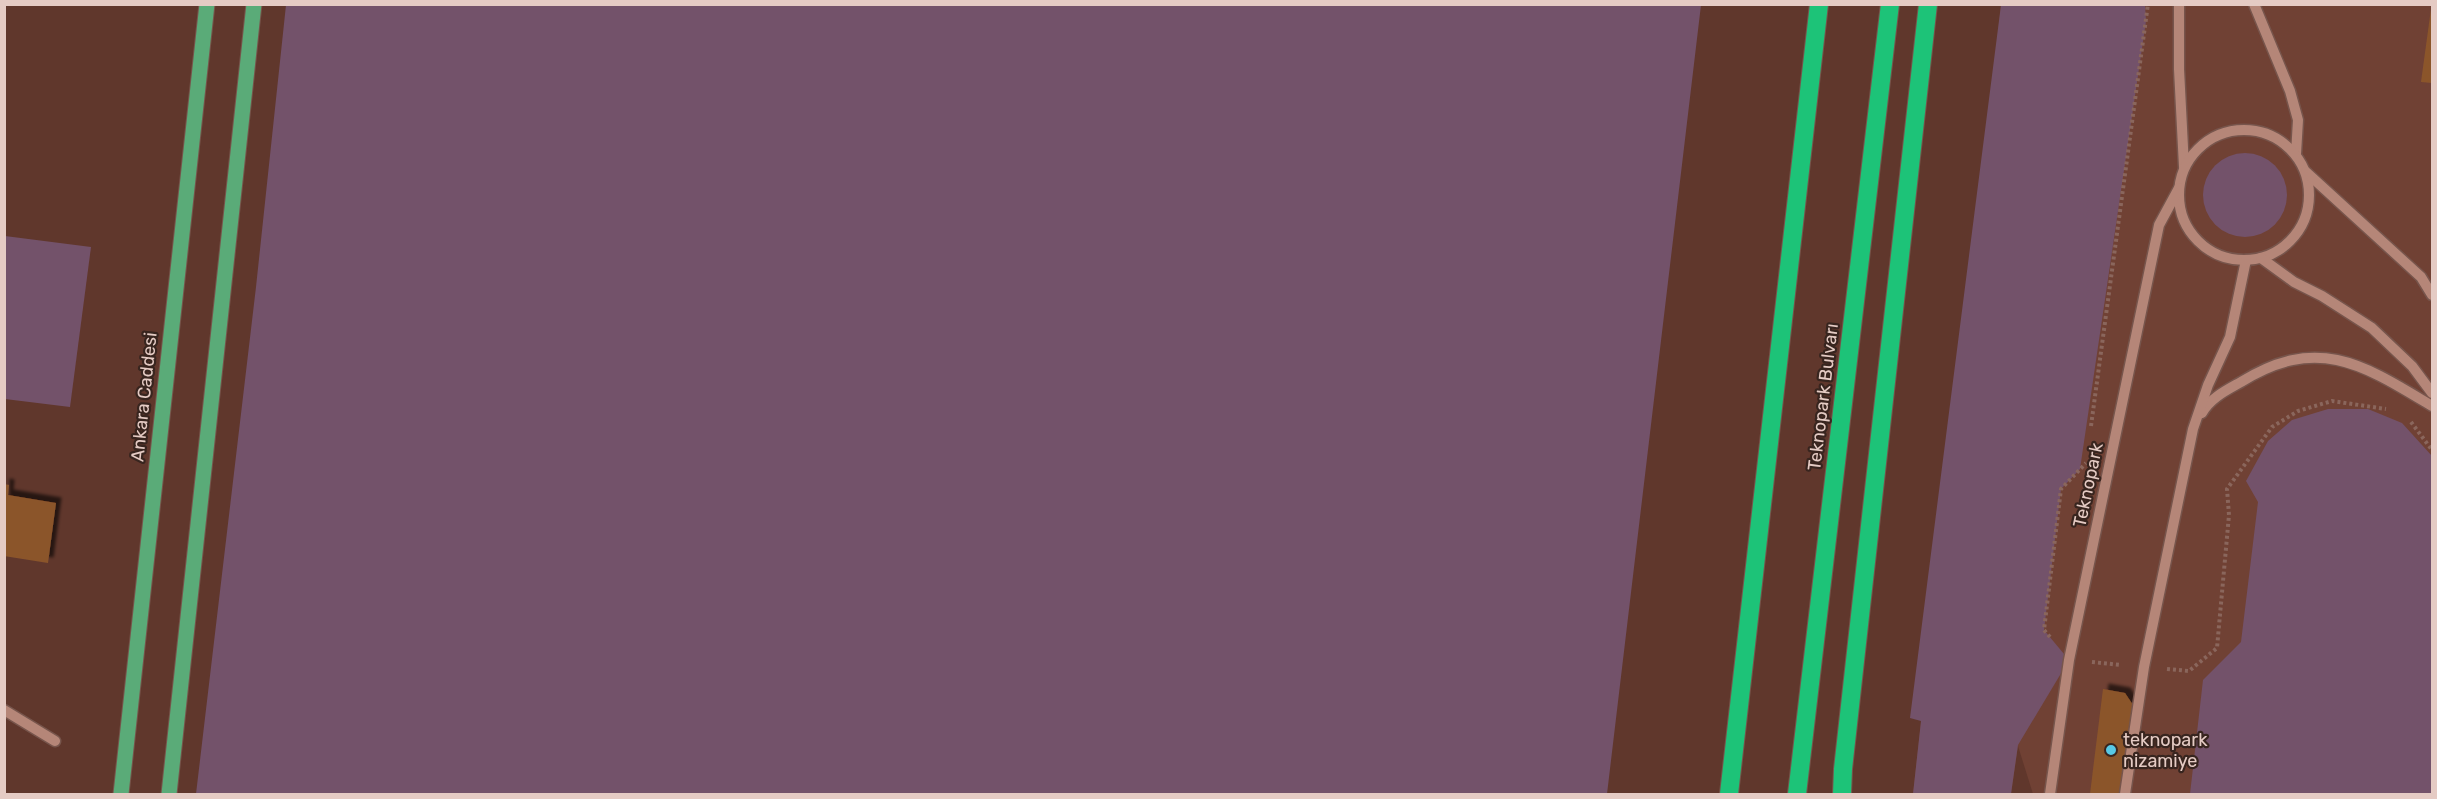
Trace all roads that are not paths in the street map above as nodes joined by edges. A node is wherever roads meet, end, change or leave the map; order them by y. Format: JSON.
{"nodes":[{"id":1,"x":207,"y":4,"type":"edge"},
{"id":2,"x":254,"y":4,"type":"edge"},
{"id":3,"x":1820,"y":4,"type":"edge"},
{"id":4,"x":1890,"y":4,"type":"edge"},
{"id":5,"x":1928,"y":4,"type":"edge"},
{"id":6,"x":2179,"y":4,"type":"edge"},
{"id":7,"x":2254,"y":4,"type":"edge"},
{"id":8,"x":2296,"y":154,"type":"junction"},
{"id":9,"x":2184,"y":167,"type":"junction"},
{"id":10,"x":2306,"y":172,"type":"junction"},
{"id":11,"x":2179,"y":188,"type":"junction"},
{"id":12,"x":2261,"y":258,"type":"junction"},
{"id":13,"x":2246,"y":260,"type":"junction"},
{"id":14,"x":2433,"y":294,"type":"edge"},
{"id":15,"x":2433,"y":393,"type":"edge"},
{"id":16,"x":2433,"y":406,"type":"edge"},
{"id":17,"x":2193,"y":429,"type":"junction"},
{"id":18,"x":4,"y":710,"type":"edge"},
{"id":19,"x":56,"y":741,"type":"dead end"},
{"id":20,"x":1729,"y":789,"type":"edge"},
{"id":21,"x":121,"y":795,"type":"edge"},
{"id":22,"x":169,"y":795,"type":"edge"},
{"id":23,"x":1797,"y":795,"type":"edge"},
{"id":24,"x":1842,"y":795,"type":"edge"},
{"id":25,"x":2050,"y":795,"type":"edge"},
{"id":26,"x":2125,"y":795,"type":"edge"}],
"edges":[{"from":1,"to":21,"type":"main road","name":"Ankara Caddesi"},
{"from":2,"to":22,"type":"main road"},
{"from":3,"to":20,"type":"highway"},
{"from":4,"to":23,"type":"highway","name":"Teknopark Bulvarı"},
{"from":5,"to":24,"type":"highway"},
{"from":6,"to":9,"type":"street","name":"Teknopark"},
{"from":7,"to":8,"type":"street"},
{"from":8,"to":9,"type":"street","name":"Teknopark"},
{"from":8,"to":10,"type":"street","name":"Teknopark"},
{"from":9,"to":11,"type":"street","name":"Teknopark"},
{"from":10,"to":12,"type":"street","name":"Teknopark"},
{"from":10,"to":14,"type":"street","name":"Teknopark"},
{"from":11,"to":13,"type":"street","name":"Teknopark"},
{"from":11,"to":25,"type":"street","name":"Teknopark"},
{"from":12,"to":13,"type":"street","name":"Teknopark"},
{"from":12,"to":15,"type":"street"},
{"from":13,"to":17,"type":"street"},
{"from":16,"to":17,"type":"street"},
{"from":17,"to":26,"type":"street"},
{"from":18,"to":19,"type":"street"}]}
